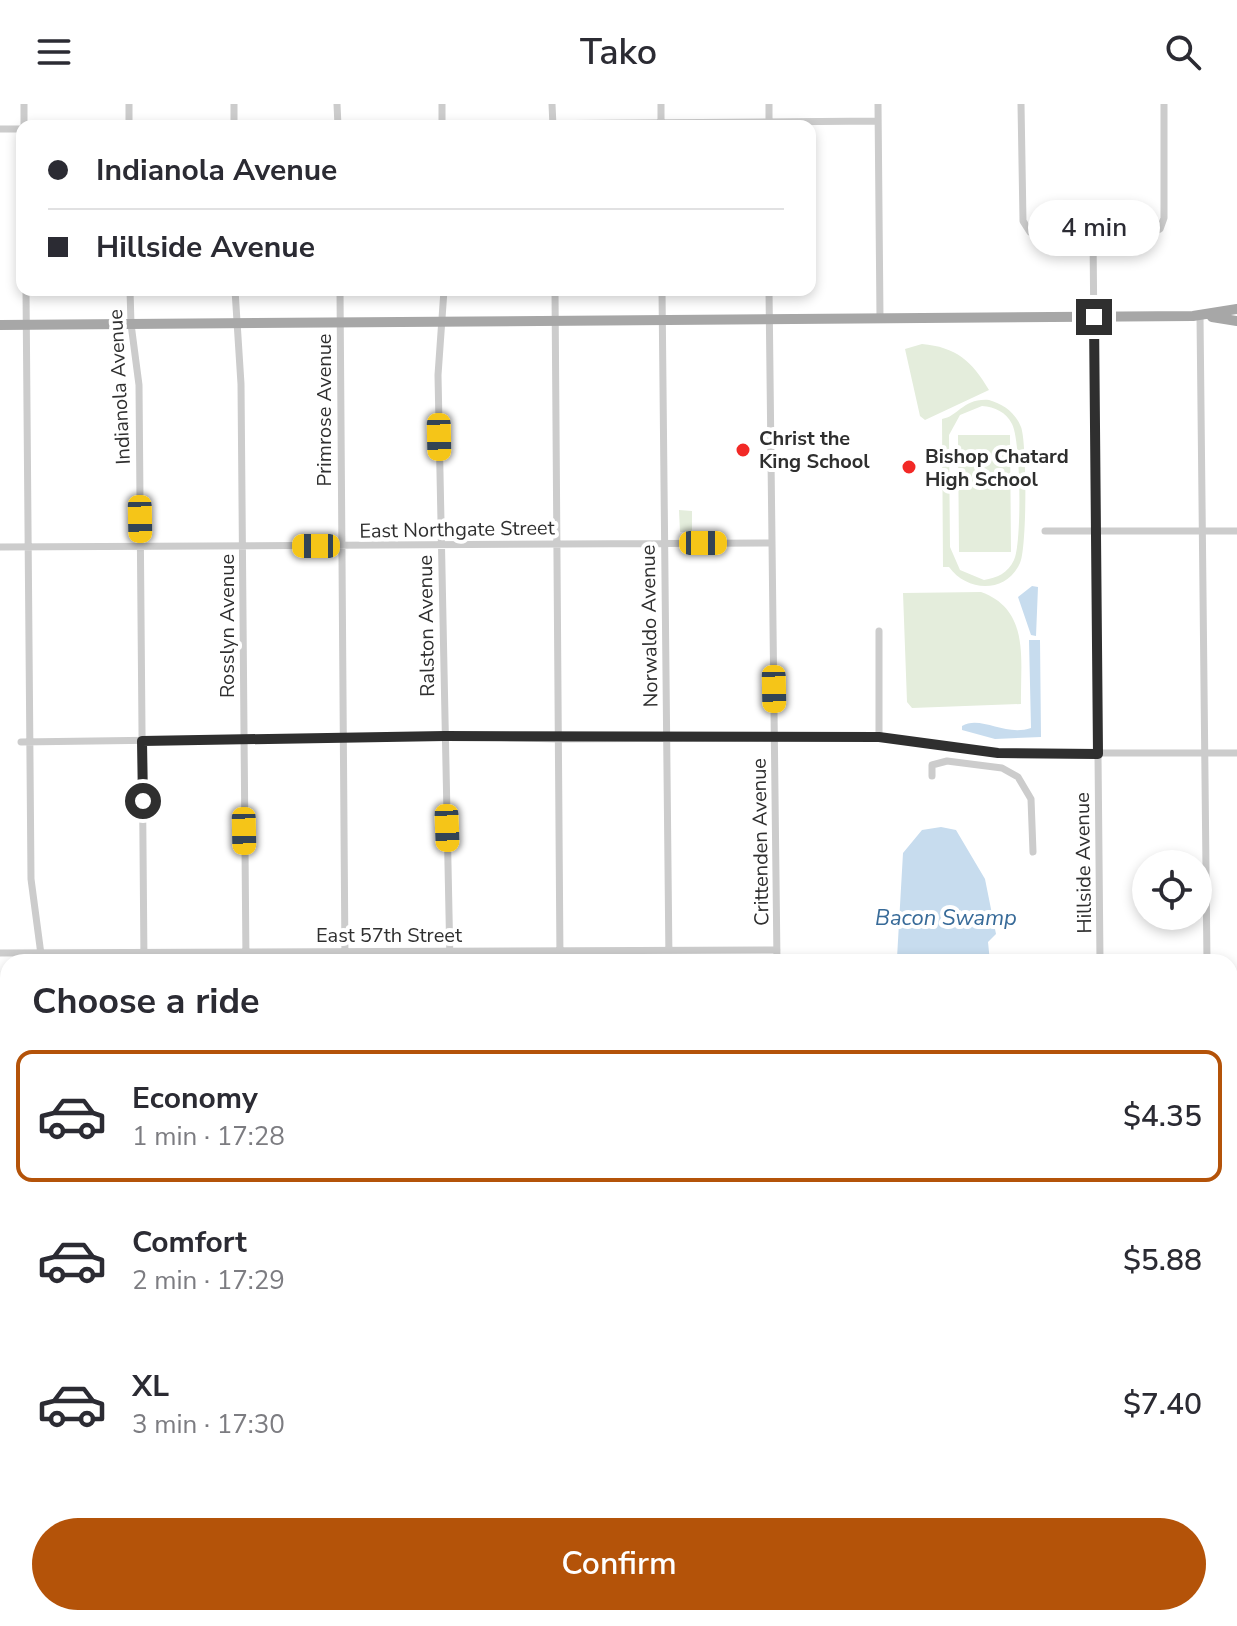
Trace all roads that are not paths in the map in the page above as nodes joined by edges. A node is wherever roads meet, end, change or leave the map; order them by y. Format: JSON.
{"nodes":[{"id":1,"x":878,"y":104,"type":"edge"},
{"id":2,"x":1021,"y":104,"type":"edge"},
{"id":3,"x":1164,"y":104,"type":"edge"},
{"id":4,"x":878,"y":121,"type":"junction"},
{"id":5,"x":816,"y":123,"type":"edge"},
{"id":6,"x":1093,"y":235,"type":"junction"},
{"id":7,"x":26,"y":296,"type":"edge"},
{"id":8,"x":130,"y":296,"type":"edge"},
{"id":9,"x":235,"y":296,"type":"edge"},
{"id":10,"x":340,"y":296,"type":"edge"},
{"id":11,"x":444,"y":296,"type":"edge"},
{"id":12,"x":555,"y":296,"type":"edge"},
{"id":13,"x":662,"y":296,"type":"edge"},
{"id":14,"x":769,"y":296,"type":"edge"},
{"id":15,"x":1237,"y":309,"type":"edge"},
{"id":16,"x":1203,"y":316,"type":"junction"},
{"id":17,"x":1094,"y":317,"type":"junction"},
{"id":18,"x":880,"y":318,"type":"junction"},
{"id":19,"x":769,"y":319,"type":"junction"},
{"id":20,"x":555,"y":320,"type":"junction"},
{"id":21,"x":663,"y":320,"type":"junction"},
{"id":22,"x":1237,"y":321,"type":"edge"},
{"id":23,"x":443,"y":322,"type":"junction"},
{"id":24,"x":340,"y":323,"type":"junction"},
{"id":25,"x":131,"y":324,"type":"junction"},
{"id":26,"x":236,"y":324,"type":"junction"},
{"id":27,"x":0,"y":325,"type":"edge"},
{"id":28,"x":26,"y":325,"type":"junction"},
{"id":29,"x":1045,"y":531,"type":"dead end"},
{"id":30,"x":1096,"y":531,"type":"junction"},
{"id":31,"x":1203,"y":531,"type":"junction"},
{"id":32,"x":1237,"y":531,"type":"edge"},
{"id":33,"x":665,"y":542,"type":"junction"},
{"id":34,"x":770,"y":543,"type":"junction"},
{"id":35,"x":556,"y":544,"type":"junction"},
{"id":36,"x":441,"y":545,"type":"junction"},
{"id":37,"x":140,"y":546,"type":"junction"},
{"id":38,"x":243,"y":546,"type":"junction"},
{"id":39,"x":341,"y":546,"type":"junction"},
{"id":40,"x":0,"y":547,"type":"edge"},
{"id":41,"x":28,"y":547,"type":"junction"},
{"id":42,"x":879,"y":631,"type":"dead end"},
{"id":43,"x":445,"y":736,"type":"junction"},
{"id":44,"x":343,"y":737,"type":"junction"},
{"id":45,"x":666,"y":737,"type":"junction"},
{"id":46,"x":879,"y":737,"type":"junction"},
{"id":47,"x":775,"y":738,"type":"junction"},
{"id":48,"x":243,"y":739,"type":"junction"},
{"id":49,"x":558,"y":739,"type":"junction"},
{"id":50,"x":142,"y":741,"type":"junction"},
{"id":51,"x":25,"y":742,"type":"junction"},
{"id":52,"x":998,"y":753,"type":"junction"},
{"id":53,"x":1205,"y":753,"type":"junction"},
{"id":54,"x":1237,"y":753,"type":"edge"},
{"id":55,"x":1098,"y":754,"type":"junction"},
{"id":56,"x":997,"y":768,"type":"junction"},
{"id":57,"x":932,"y":776,"type":"dead end"},
{"id":58,"x":1033,"y":852,"type":"dead end"},
{"id":59,"x":669,"y":950,"type":"junction"},
{"id":60,"x":777,"y":950,"type":"junction"},
{"id":61,"x":450,"y":951,"type":"junction"},
{"id":62,"x":560,"y":951,"type":"junction"},
{"id":63,"x":246,"y":952,"type":"junction"},
{"id":64,"x":345,"y":952,"type":"junction"},
{"id":65,"x":144,"y":953,"type":"junction"},
{"id":66,"x":41,"y":954,"type":"edge"},
{"id":67,"x":124,"y":954,"type":"edge"},
{"id":68,"x":669,"y":954,"type":"edge"},
{"id":69,"x":777,"y":954,"type":"edge"},
{"id":70,"x":1100,"y":954,"type":"edge"},
{"id":71,"x":1207,"y":954,"type":"edge"}],
"edges":[{"from":1,"to":4,"type":"street"},
{"from":2,"to":6,"type":"street"},
{"from":3,"to":6,"type":"street"},
{"from":4,"to":5,"type":"street"},
{"from":4,"to":18,"type":"street"},
{"from":6,"to":17,"type":"street","name":"Hillside Avenue"},
{"from":7,"to":28,"type":"street"},
{"from":8,"to":25,"type":"street","name":"Indianola Avenue"},
{"from":9,"to":26,"type":"street","name":"Rosslyn Avenue"},
{"from":10,"to":24,"type":"street","name":"Primrose Avenue"},
{"from":11,"to":23,"type":"street","name":"Ralston Avenue"},
{"from":12,"to":20,"type":"street"},
{"from":13,"to":21,"type":"street","name":"Norwaldo Avenue"},
{"from":14,"to":19,"type":"street","name":"Crittenden Avenue"},
{"from":15,"to":16,"type":"main road"},
{"from":16,"to":17,"type":"main road"},
{"from":16,"to":22,"type":"main road"},
{"from":16,"to":31,"type":"street"},
{"from":17,"to":18,"type":"main road"},
{"from":17,"to":30,"type":"street","name":"Hillside Avenue"},
{"from":18,"to":19,"type":"main road"},
{"from":19,"to":21,"type":"main road"},
{"from":19,"to":34,"type":"street","name":"Crittenden Avenue"},
{"from":20,"to":21,"type":"main road"},
{"from":20,"to":23,"type":"main road"},
{"from":20,"to":35,"type":"street"},
{"from":21,"to":33,"type":"street","name":"Norwaldo Avenue"},
{"from":23,"to":24,"type":"main road"},
{"from":23,"to":36,"type":"street","name":"Ralston Avenue"},
{"from":24,"to":26,"type":"main road"},
{"from":24,"to":39,"type":"street","name":"Primrose Avenue"},
{"from":25,"to":26,"type":"main road"},
{"from":25,"to":28,"type":"main road"},
{"from":25,"to":37,"type":"street","name":"Indianola Avenue"},
{"from":26,"to":38,"type":"street","name":"Rosslyn Avenue"},
{"from":27,"to":28,"type":"main road"},
{"from":28,"to":41,"type":"street"},
{"from":29,"to":30,"type":"street"},
{"from":30,"to":31,"type":"street"},
{"from":30,"to":55,"type":"street","name":"Hillside Avenue"},
{"from":31,"to":32,"type":"street"},
{"from":31,"to":53,"type":"street"},
{"from":33,"to":34,"type":"street","name":"East Northgate Street"},
{"from":33,"to":35,"type":"street","name":"East Northgate Street"},
{"from":33,"to":45,"type":"street","name":"Norwaldo Avenue"},
{"from":34,"to":47,"type":"street","name":"Crittenden Avenue"},
{"from":35,"to":36,"type":"street","name":"East Northgate Street"},
{"from":35,"to":49,"type":"street"},
{"from":36,"to":39,"type":"street","name":"East Northgate Street"},
{"from":36,"to":43,"type":"street","name":"Ralston Avenue"},
{"from":37,"to":38,"type":"street","name":"East Northgate Street"},
{"from":37,"to":41,"type":"street","name":"East Northgate Street"},
{"from":37,"to":50,"type":"street","name":"Indianola Avenue"},
{"from":38,"to":39,"type":"street","name":"East Northgate Street"},
{"from":38,"to":48,"type":"street","name":"Rosslyn Avenue"},
{"from":39,"to":44,"type":"street","name":"Primrose Avenue"},
{"from":40,"to":41,"type":"street","name":"East Northgate Street"},
{"from":41,"to":51,"type":"street"},
{"from":42,"to":46,"type":"street"},
{"from":43,"to":44,"type":"street"},
{"from":43,"to":49,"type":"street"},
{"from":43,"to":61,"type":"street","name":"Ralston Avenue"},
{"from":44,"to":48,"type":"street"},
{"from":44,"to":64,"type":"street","name":"Primrose Avenue"},
{"from":45,"to":47,"type":"street"},
{"from":45,"to":49,"type":"street"},
{"from":45,"to":59,"type":"street","name":"Norwaldo Avenue"},
{"from":46,"to":47,"type":"street"},
{"from":46,"to":52,"type":"street"},
{"from":47,"to":60,"type":"street","name":"Crittenden Avenue"},
{"from":48,"to":50,"type":"street"},
{"from":48,"to":63,"type":"street","name":"Rosslyn Avenue"},
{"from":49,"to":62,"type":"street"},
{"from":50,"to":51,"type":"street"},
{"from":50,"to":65,"type":"street","name":"Indianola Avenue"},
{"from":51,"to":66,"type":"street"},
{"from":52,"to":55,"type":"street"},
{"from":52,"to":56,"type":"street"},
{"from":53,"to":54,"type":"street"},
{"from":53,"to":55,"type":"street"},
{"from":53,"to":71,"type":"street"},
{"from":55,"to":70,"type":"street","name":"Hillside Avenue"},
{"from":56,"to":57,"type":"street"},
{"from":56,"to":58,"type":"street"},
{"from":59,"to":60,"type":"street","name":"East 57th Street"},
{"from":59,"to":62,"type":"street","name":"East 57th Street"},
{"from":59,"to":68,"type":"street","name":"Norwaldo Avenue"},
{"from":60,"to":69,"type":"street","name":"Crittenden Avenue"},
{"from":61,"to":62,"type":"street","name":"East 57th Street"},
{"from":61,"to":64,"type":"street","name":"East 57th Street"},
{"from":63,"to":64,"type":"street","name":"East 57th Street"},
{"from":63,"to":65,"type":"street","name":"East 57th Street"},
{"from":65,"to":67,"type":"street","name":"East 57th Street"}]}
